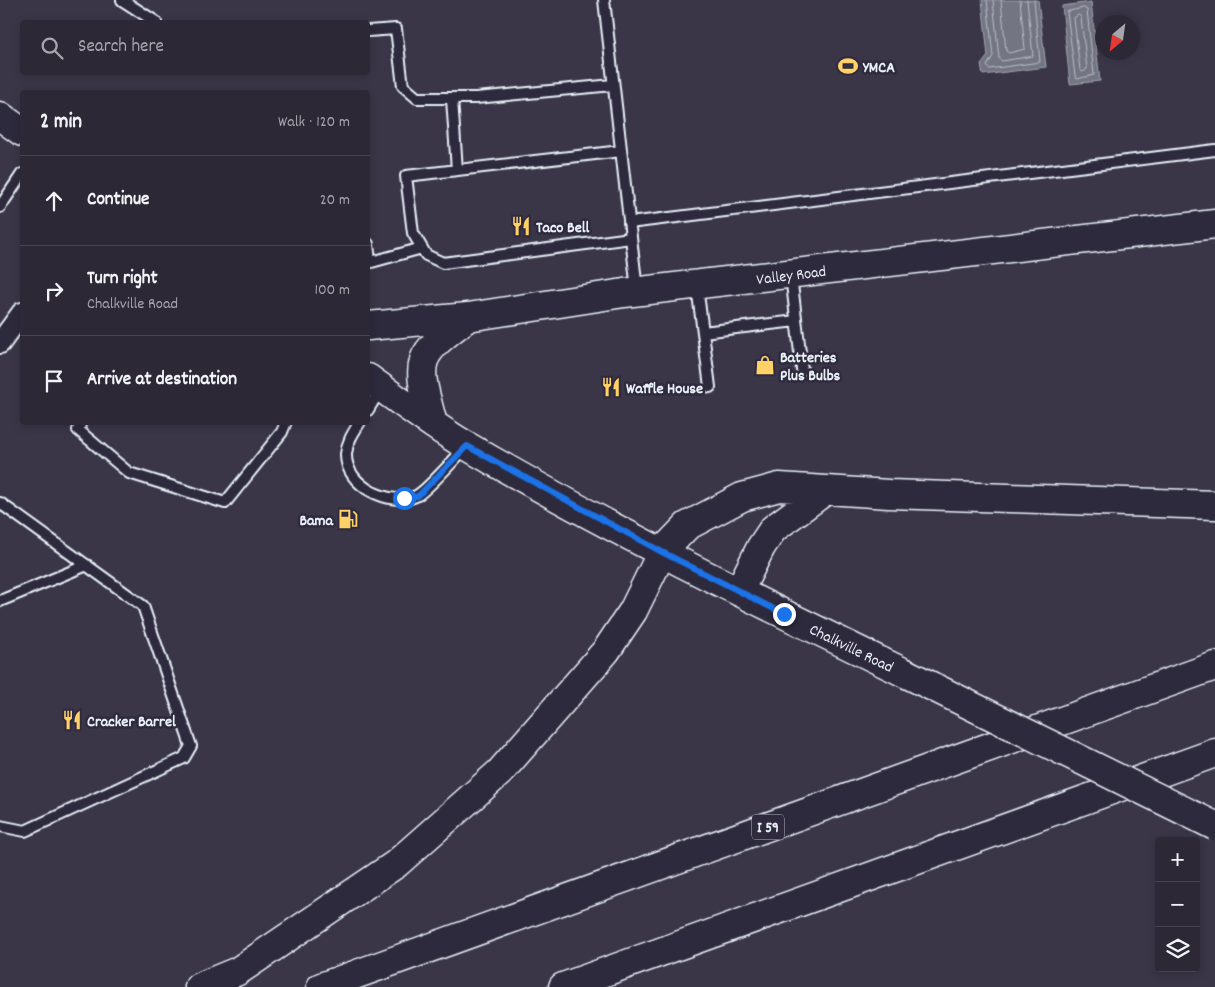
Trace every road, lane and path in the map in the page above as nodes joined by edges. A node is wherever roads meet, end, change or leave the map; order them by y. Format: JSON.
{"nodes":[{"id":1,"x":122,"y":0,"type":"edge"},
{"id":2,"x":604,"y":0,"type":"edge"},
{"id":3,"x":153,"y":20,"type":"edge"},
{"id":4,"x":370,"y":31,"type":"edge"},
{"id":5,"x":613,"y":85,"type":"junction"},
{"id":6,"x":452,"y":99,"type":"junction"},
{"id":7,"x":0,"y":116,"type":"edge"},
{"id":8,"x":20,"y":131,"type":"edge"},
{"id":9,"x":1215,"y":150,"type":"edge"},
{"id":10,"x":621,"y":151,"type":"junction"},
{"id":11,"x":457,"y":170,"type":"junction"},
{"id":12,"x":20,"y":177,"type":"edge"},
{"id":13,"x":0,"y":207,"type":"edge"},
{"id":14,"x":629,"y":223,"type":"junction"},
{"id":15,"x":1215,"y":224,"type":"edge"},
{"id":16,"x":630,"y":238,"type":"junction"},
{"id":17,"x":422,"y":248,"type":"junction"},
{"id":18,"x":370,"y":263,"type":"edge"},
{"id":19,"x":790,"y":274,"type":"junction"},
{"id":20,"x":697,"y":285,"type":"junction"},
{"id":21,"x":637,"y":292,"type":"junction"},
{"id":22,"x":20,"y":317,"type":"edge"},
{"id":23,"x":468,"y":317,"type":"junction"},
{"id":24,"x":796,"y":321,"type":"junction"},
{"id":25,"x":370,"y":326,"type":"edge"},
{"id":26,"x":703,"y":332,"type":"junction"},
{"id":27,"x":0,"y":342,"type":"edge"},
{"id":28,"x":802,"y":370,"type":"dead end"},
{"id":29,"x":710,"y":387,"type":"dead end"},
{"id":30,"x":372,"y":392,"type":"edge"},
{"id":31,"x":433,"y":424,"type":"junction"},
{"id":32,"x":80,"y":425,"type":"edge"},
{"id":33,"x":285,"y":425,"type":"edge"},
{"id":34,"x":358,"y":425,"type":"edge"},
{"id":35,"x":467,"y":446,"type":"junction"},
{"id":36,"x":826,"y":490,"type":"junction"},
{"id":37,"x":0,"y":503,"type":"edge"},
{"id":38,"x":1215,"y":505,"type":"edge"},
{"id":39,"x":662,"y":552,"type":"junction"},
{"id":40,"x":87,"y":565,"type":"junction"},
{"id":41,"x":739,"y":592,"type":"junction"},
{"id":42,"x":0,"y":601,"type":"edge"},
{"id":43,"x":1215,"y":666,"type":"edge"},
{"id":44,"x":1215,"y":753,"type":"edge"},
{"id":45,"x":0,"y":826,"type":"edge"},
{"id":46,"x":1215,"y":826,"type":"edge"},
{"id":47,"x":199,"y":987,"type":"edge"},
{"id":48,"x":321,"y":987,"type":"edge"},
{"id":49,"x":563,"y":987,"type":"edge"}],
"edges":[{"from":1,"to":3,"type":"lane"},
{"from":2,"to":5,"type":"lane"},
{"from":4,"to":6,"type":"lane"},
{"from":5,"to":6,"type":"lane"},
{"from":5,"to":10,"type":"lane"},
{"from":6,"to":11,"type":"lane"},
{"from":7,"to":8,"type":"main road"},
{"from":9,"to":14,"type":"lane"},
{"from":10,"to":11,"type":"lane"},
{"from":10,"to":14,"type":"lane"},
{"from":11,"to":17,"type":"lane"},
{"from":12,"to":13,"type":"lane"},
{"from":14,"to":16,"type":"lane"},
{"from":15,"to":19,"type":"main road","name":"Valley Road"},
{"from":16,"to":17,"type":"lane"},
{"from":16,"to":21,"type":"lane"},
{"from":17,"to":18,"type":"lane"},
{"from":19,"to":20,"type":"main road","name":"Valley Road"},
{"from":19,"to":24,"type":"lane"},
{"from":20,"to":21,"type":"main road","name":"Valley Road"},
{"from":20,"to":26,"type":"lane"},
{"from":21,"to":23,"type":"main road","name":"Valley Road"},
{"from":22,"to":27,"type":"street"},
{"from":23,"to":25,"type":"main road","name":"Valley Road"},
{"from":23,"to":31,"type":"main road"},
{"from":24,"to":26,"type":"lane"},
{"from":24,"to":28,"type":"lane"},
{"from":26,"to":29,"type":"lane"},
{"from":30,"to":31,"type":"main road","name":"Chalkville Road"},
{"from":31,"to":35,"type":"main road","name":"Chalkville Road"},
{"from":32,"to":33,"type":"lane"},
{"from":34,"to":35,"type":"lane"},
{"from":35,"to":39,"type":"main road","name":"Chalkville Road"},
{"from":36,"to":38,"type":"main road"},
{"from":36,"to":39,"type":"main road"},
{"from":36,"to":41,"type":"main road"},
{"from":37,"to":40,"type":"lane"},
{"from":39,"to":41,"type":"main road","name":"Chalkville Road"},
{"from":39,"to":47,"type":"main road"},
{"from":40,"to":42,"type":"lane"},
{"from":40,"to":45,"type":"lane"},
{"from":41,"to":46,"type":"main road","name":"Chalkville Road","bridge":true},
{"from":43,"to":48,"type":"main road","number":"I 59"},
{"from":44,"to":49,"type":"main road"}]}
